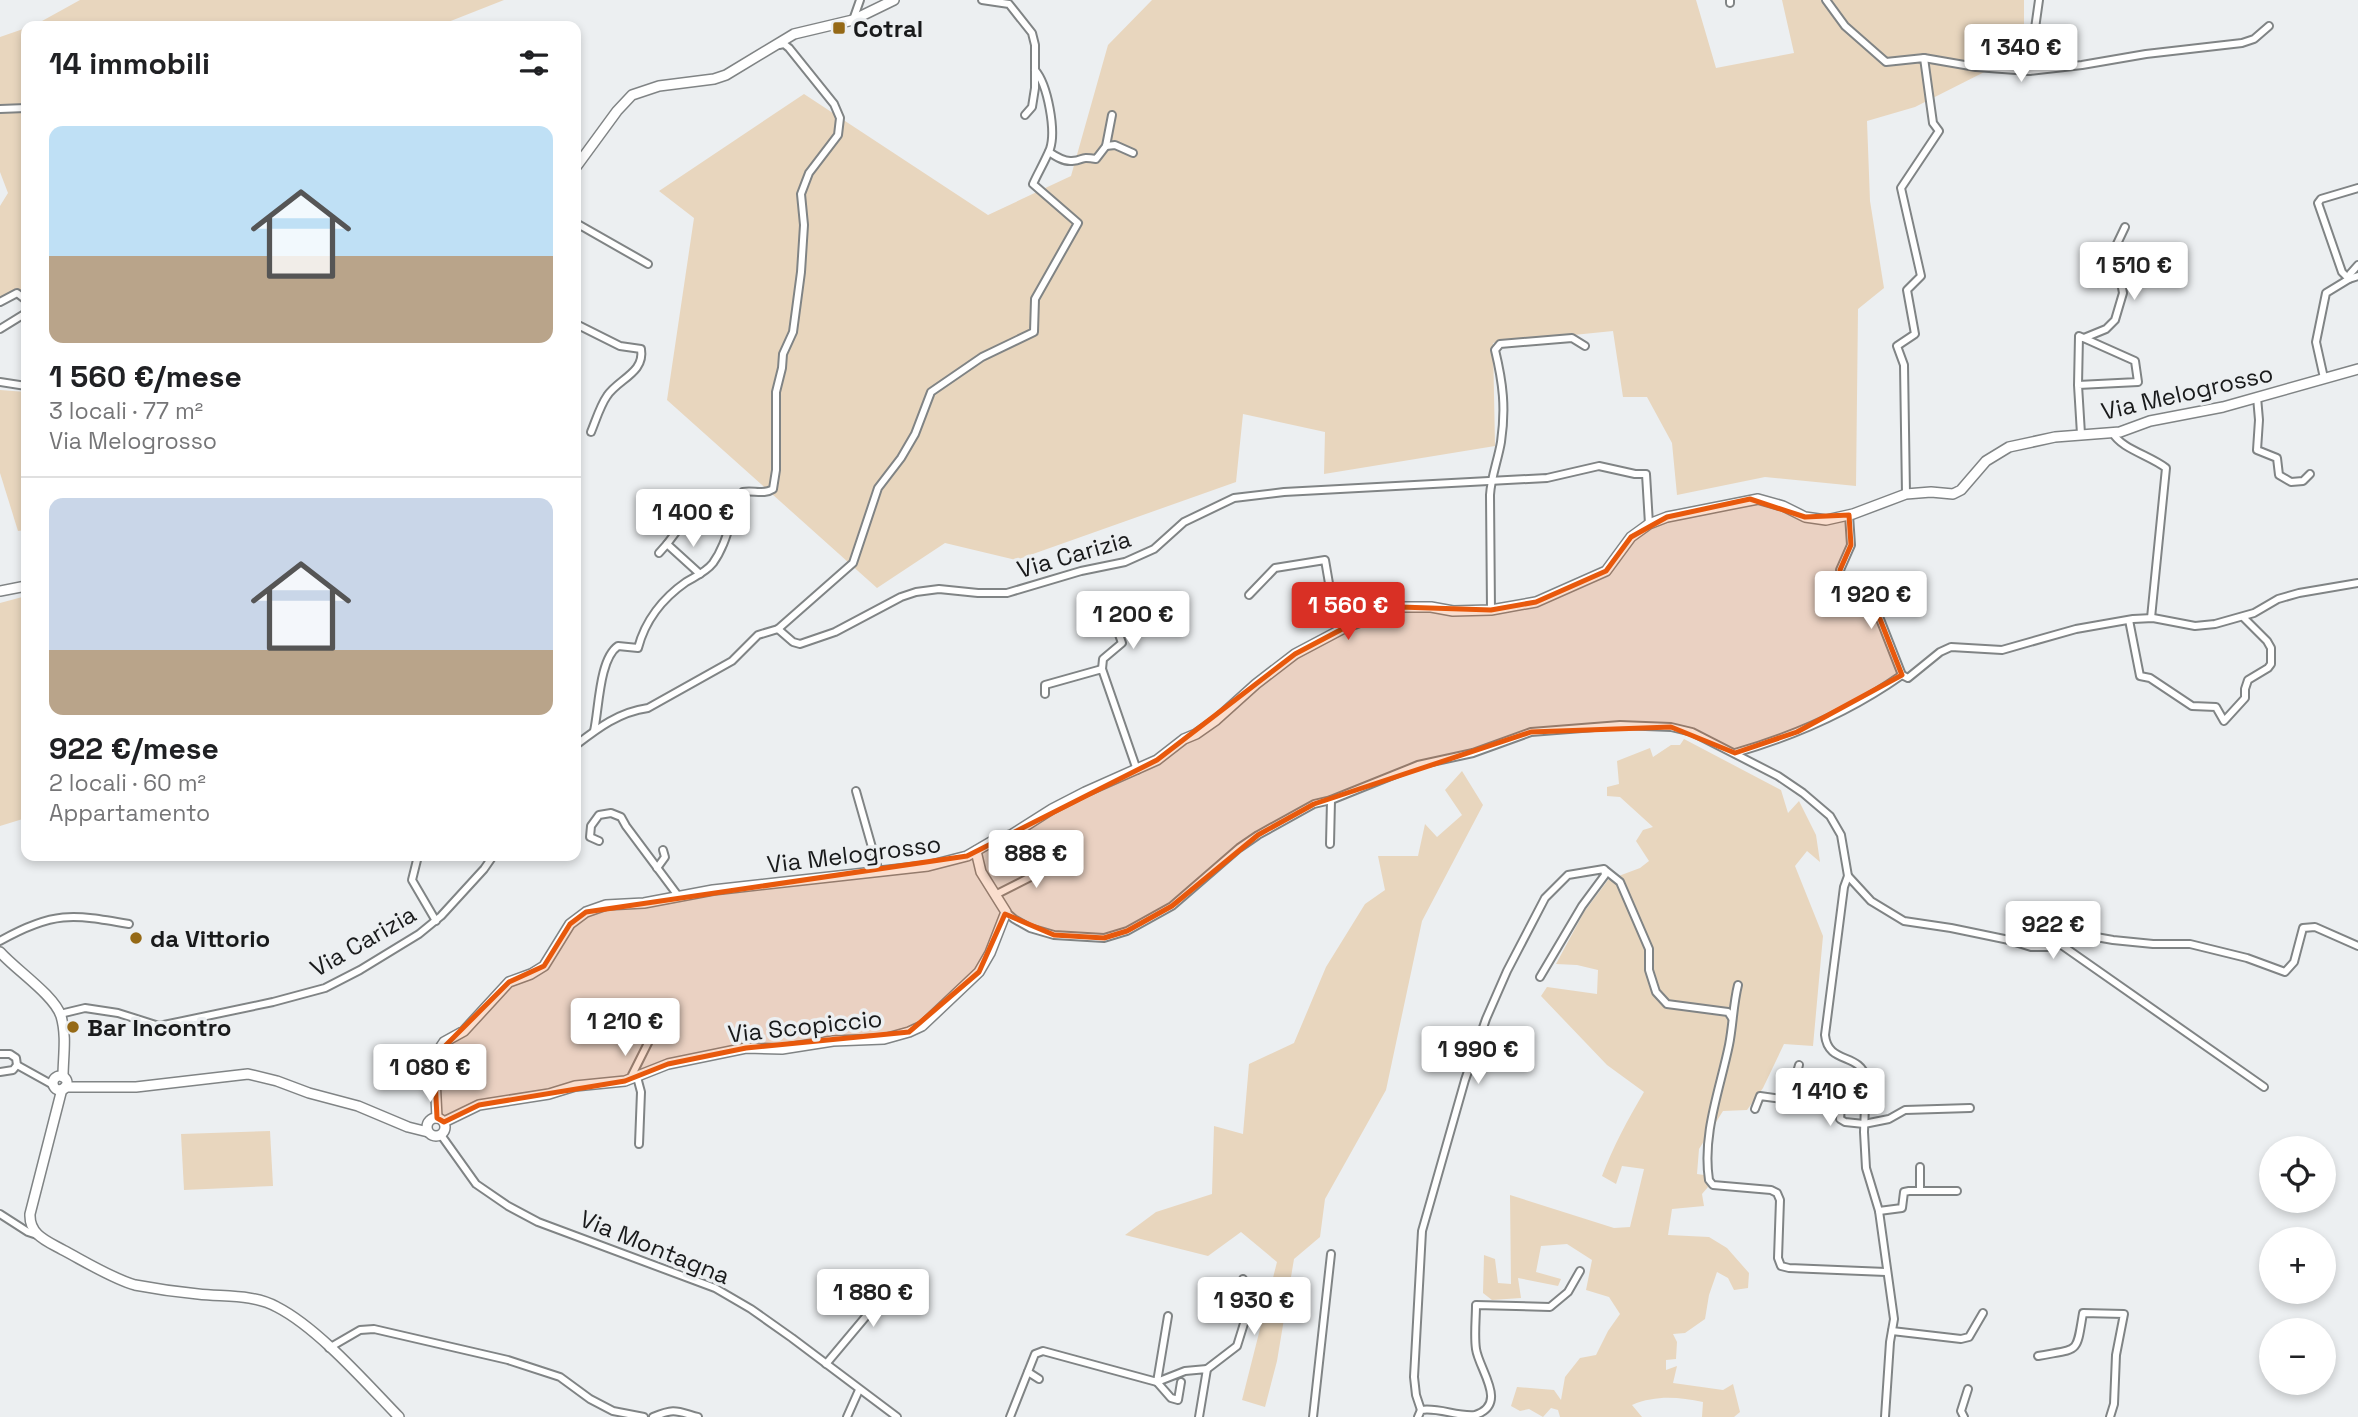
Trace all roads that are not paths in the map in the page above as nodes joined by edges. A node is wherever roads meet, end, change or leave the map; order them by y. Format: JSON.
{"nodes":[{"id":1,"x":860,"y":0,"type":"edge"},
{"id":2,"x":894,"y":0,"type":"edge"},
{"id":3,"x":982,"y":0,"type":"edge"},
{"id":4,"x":1826,"y":0,"type":"edge"},
{"id":5,"x":2039,"y":0,"type":"edge"},
{"id":6,"x":853,"y":20,"type":"junction"},
{"id":7,"x":2269,"y":26,"type":"dead end"},
{"id":8,"x":777,"y":43,"type":"junction"},
{"id":9,"x":1924,"y":58,"type":"junction"},
{"id":10,"x":1035,"y":71,"type":"junction"},
{"id":11,"x":2029,"y":71,"type":"junction"},
{"id":12,"x":21,"y":108,"type":"edge"},
{"id":13,"x":0,"y":109,"type":"edge"},
{"id":14,"x":1026,"y":115,"type":"dead end"},
{"id":15,"x":1112,"y":115,"type":"dead end"},
{"id":16,"x":1106,"y":146,"type":"junction"},
{"id":17,"x":1049,"y":152,"type":"junction"},
{"id":18,"x":1133,"y":153,"type":"dead end"},
{"id":19,"x":581,"y":160,"type":"edge"},
{"id":20,"x":2358,"y":188,"type":"edge"},
{"id":21,"x":581,"y":226,"type":"edge"},
{"id":22,"x":2125,"y":227,"type":"dead end"},
{"id":23,"x":648,"y":264,"type":"dead end"},
{"id":24,"x":2358,"y":265,"type":"edge"},
{"id":25,"x":2358,"y":275,"type":"edge"},
{"id":26,"x":2349,"y":279,"type":"junction"},
{"id":27,"x":21,"y":296,"type":"edge"},
{"id":28,"x":0,"y":302,"type":"edge"},
{"id":29,"x":21,"y":316,"type":"edge"},
{"id":30,"x":581,"y":326,"type":"edge"},
{"id":31,"x":0,"y":329,"type":"edge"},
{"id":32,"x":2084,"y":338,"type":"junction"},
{"id":33,"x":1585,"y":346,"type":"dead end"},
{"id":34,"x":2358,"y":369,"type":"edge"},
{"id":35,"x":2324,"y":378,"type":"junction"},
{"id":36,"x":0,"y":382,"type":"edge"},
{"id":37,"x":21,"y":385,"type":"edge"},
{"id":38,"x":2078,"y":385,"type":"junction"},
{"id":39,"x":2258,"y":397,"type":"junction"},
{"id":40,"x":591,"y":432,"type":"dead end"},
{"id":41,"x":2113,"y":433,"type":"junction"},
{"id":42,"x":2081,"y":434,"type":"junction"},
{"id":43,"x":2310,"y":474,"type":"dead end"},
{"id":44,"x":1491,"y":481,"type":"junction"},
{"id":45,"x":1906,"y":494,"type":"junction"},
{"id":46,"x":1849,"y":515,"type":"junction"},
{"id":47,"x":682,"y":524,"type":"dead end"},
{"id":48,"x":1649,"y":524,"type":"junction"},
{"id":49,"x":667,"y":544,"type":"junction"},
{"id":50,"x":659,"y":553,"type":"dead end"},
{"id":51,"x":700,"y":575,"type":"junction"},
{"id":52,"x":2358,"y":583,"type":"edge"},
{"id":53,"x":21,"y":587,"type":"edge"},
{"id":54,"x":0,"y":591,"type":"edge"},
{"id":55,"x":1249,"y":595,"type":"dead end"},
{"id":56,"x":1491,"y":610,"type":"junction"},
{"id":57,"x":2243,"y":617,"type":"junction"},
{"id":58,"x":2151,"y":618,"type":"junction"},
{"id":59,"x":2129,"y":620,"type":"junction"},
{"id":60,"x":778,"y":629,"type":"junction"},
{"id":61,"x":1117,"y":629,"type":"dead end"},
{"id":62,"x":1342,"y":629,"type":"junction"},
{"id":63,"x":1102,"y":669,"type":"junction"},
{"id":64,"x":1902,"y":675,"type":"junction"},
{"id":65,"x":1045,"y":694,"type":"dead end"},
{"id":66,"x":594,"y":731,"type":"junction"},
{"id":67,"x":581,"y":741,"type":"edge"},
{"id":68,"x":1735,"y":753,"type":"junction"},
{"id":69,"x":1137,"y":770,"type":"junction"},
{"id":70,"x":856,"y":791,"type":"dead end"},
{"id":71,"x":1331,"y":800,"type":"junction"},
{"id":72,"x":599,"y":841,"type":"dead end"},
{"id":73,"x":1330,"y":844,"type":"dead end"},
{"id":74,"x":663,"y":850,"type":"dead end"},
{"id":75,"x":976,"y":851,"type":"junction"},
{"id":76,"x":1064,"y":860,"type":"dead end"},
{"id":77,"x":417,"y":861,"type":"edge"},
{"id":78,"x":490,"y":861,"type":"edge"},
{"id":79,"x":657,"y":867,"type":"junction"},
{"id":80,"x":1604,"y":869,"type":"junction"},
{"id":81,"x":879,"y":872,"type":"junction"},
{"id":82,"x":1848,"y":876,"type":"junction"},
{"id":83,"x":995,"y":895,"type":"junction"},
{"id":84,"x":680,"y":897,"type":"junction"},
{"id":85,"x":1006,"y":912,"type":"junction"},
{"id":86,"x":436,"y":921,"type":"junction"},
{"id":87,"x":129,"y":924,"type":"dead end"},
{"id":88,"x":0,"y":941,"type":"edge"},
{"id":89,"x":2060,"y":944,"type":"junction"},
{"id":90,"x":2358,"y":946,"type":"edge"},
{"id":91,"x":0,"y":952,"type":"edge"},
{"id":92,"x":1540,"y":978,"type":"dead end"},
{"id":93,"x":1738,"y":985,"type":"dead end"},
{"id":94,"x":60,"y":1014,"type":"junction"},
{"id":95,"x":1732,"y":1018,"type":"junction"},
{"id":96,"x":649,"y":1041,"type":"dead end"},
{"id":97,"x":0,"y":1055,"type":"edge"},
{"id":98,"x":17,"y":1065,"type":"junction"},
{"id":99,"x":1799,"y":1065,"type":"dead end"},
{"id":100,"x":0,"y":1072,"type":"edge"},
{"id":101,"x":635,"y":1078,"type":"junction"},
{"id":102,"x":60,"y":1083,"type":"junction"},
{"id":103,"x":2264,"y":1087,"type":"dead end"},
{"id":104,"x":1842,"y":1096,"type":"dead end"},
{"id":105,"x":1790,"y":1100,"type":"junction"},
{"id":106,"x":1841,"y":1107,"type":"junction"},
{"id":107,"x":1970,"y":1108,"type":"dead end"},
{"id":108,"x":1755,"y":1109,"type":"dead end"},
{"id":109,"x":440,"y":1120,"type":"junction"},
{"id":110,"x":1864,"y":1124,"type":"junction"},
{"id":111,"x":428,"y":1132,"type":"junction"},
{"id":112,"x":441,"y":1135,"type":"junction"},
{"id":113,"x":639,"y":1144,"type":"dead end"},
{"id":114,"x":1920,"y":1167,"type":"dead end"},
{"id":115,"x":1920,"y":1191,"type":"junction"},
{"id":116,"x":1957,"y":1191,"type":"dead end"},
{"id":117,"x":1878,"y":1211,"type":"junction"},
{"id":118,"x":0,"y":1214,"type":"edge"},
{"id":119,"x":30,"y":1214,"type":"junction"},
{"id":120,"x":13,"y":1222,"type":"junction"},
{"id":121,"x":26,"y":1226,"type":"junction"},
{"id":122,"x":1331,"y":1254,"type":"dead end"},
{"id":123,"x":1580,"y":1271,"type":"dead end"},
{"id":124,"x":1886,"y":1272,"type":"junction"},
{"id":125,"x":898,"y":1277,"type":"dead end"},
{"id":126,"x":1243,"y":1279,"type":"dead end"},
{"id":127,"x":1983,"y":1313,"type":"dead end"},
{"id":128,"x":1168,"y":1316,"type":"dead end"},
{"id":129,"x":1892,"y":1331,"type":"junction"},
{"id":130,"x":329,"y":1348,"type":"junction"},
{"id":131,"x":2038,"y":1356,"type":"dead end"},
{"id":132,"x":826,"y":1364,"type":"junction"},
{"id":133,"x":1207,"y":1369,"type":"junction"},
{"id":134,"x":1028,"y":1372,"type":"junction"},
{"id":135,"x":1039,"y":1379,"type":"dead end"},
{"id":136,"x":1157,"y":1382,"type":"junction"},
{"id":137,"x":1181,"y":1382,"type":"dead end"},
{"id":138,"x":1968,"y":1389,"type":"dead end"},
{"id":139,"x":859,"y":1390,"type":"junction"},
{"id":140,"x":1419,"y":1414,"type":"edge"},
{"id":141,"x":399,"y":1417,"type":"edge"},
{"id":142,"x":644,"y":1417,"type":"edge"},
{"id":143,"x":653,"y":1417,"type":"edge"},
{"id":144,"x":698,"y":1417,"type":"edge"},
{"id":145,"x":847,"y":1417,"type":"edge"},
{"id":146,"x":897,"y":1417,"type":"edge"},
{"id":147,"x":1010,"y":1417,"type":"edge"},
{"id":148,"x":1199,"y":1417,"type":"edge"},
{"id":149,"x":1313,"y":1417,"type":"edge"},
{"id":150,"x":1885,"y":1417,"type":"edge"},
{"id":151,"x":1964,"y":1417,"type":"edge"},
{"id":152,"x":2110,"y":1417,"type":"edge"}],
"edges":[{"from":1,"to":6,"type":"street"},
{"from":2,"to":6,"type":"street"},
{"from":3,"to":10,"type":"street"},
{"from":4,"to":9,"type":"street"},
{"from":5,"to":11,"type":"street"},
{"from":6,"to":8,"type":"street"},
{"from":7,"to":11,"type":"street"},
{"from":8,"to":19,"type":"street"},
{"from":8,"to":51,"type":"street"},
{"from":9,"to":11,"type":"street"},
{"from":9,"to":45,"type":"street"},
{"from":10,"to":14,"type":"street"},
{"from":10,"to":17,"type":"street"},
{"from":12,"to":13,"type":"street"},
{"from":15,"to":16,"type":"street"},
{"from":16,"to":17,"type":"street"},
{"from":16,"to":18,"type":"street"},
{"from":17,"to":60,"type":"street"},
{"from":20,"to":26,"type":"street"},
{"from":21,"to":23,"type":"street"},
{"from":22,"to":32,"type":"street"},
{"from":24,"to":26,"type":"street"},
{"from":25,"to":26,"type":"street"},
{"from":26,"to":35,"type":"street"},
{"from":27,"to":28,"type":"street"},
{"from":29,"to":31,"type":"street"},
{"from":30,"to":40,"type":"street"},
{"from":32,"to":38,"type":"street"},
{"from":32,"to":38,"type":"street"},
{"from":33,"to":44,"type":"street"},
{"from":34,"to":35,"type":"street","name":"Via Melogrosso"},
{"from":35,"to":39,"type":"street","name":"Via Melogrosso"},
{"from":36,"to":37,"type":"street"},
{"from":38,"to":42,"type":"street"},
{"from":39,"to":41,"type":"street","name":"Via Melogrosso"},
{"from":39,"to":43,"type":"street"},
{"from":41,"to":42,"type":"street","name":"Via Melogrosso"},
{"from":41,"to":58,"type":"street"},
{"from":42,"to":45,"type":"street","name":"Via Melogrosso"},
{"from":44,"to":48,"type":"street","name":"Via Carizia"},
{"from":44,"to":56,"type":"street"},
{"from":44,"to":60,"type":"street","name":"Via Carizia"},
{"from":45,"to":46,"type":"street","name":"Via Melogrosso"},
{"from":46,"to":48,"type":"street","name":"Via Melogrosso"},
{"from":46,"to":64,"type":"street"},
{"from":47,"to":49,"type":"street"},
{"from":48,"to":56,"type":"street","name":"Via Melogrosso"},
{"from":49,"to":50,"type":"street"},
{"from":49,"to":51,"type":"street"},
{"from":51,"to":66,"type":"street"},
{"from":52,"to":57,"type":"street"},
{"from":53,"to":54,"type":"street"},
{"from":55,"to":62,"type":"street"},
{"from":56,"to":62,"type":"street","name":"Via Melogrosso"},
{"from":57,"to":58,"type":"street"},
{"from":57,"to":59,"type":"street"},
{"from":58,"to":59,"type":"street"},
{"from":59,"to":64,"type":"street"},
{"from":60,"to":66,"type":"street"},
{"from":61,"to":63,"type":"street"},
{"from":62,"to":69,"type":"street","name":"Via Melogrosso"},
{"from":63,"to":65,"type":"street"},
{"from":63,"to":69,"type":"street"},
{"from":64,"to":68,"type":"street"},
{"from":66,"to":67,"type":"street"},
{"from":68,"to":71,"type":"street"},
{"from":68,"to":82,"type":"street"},
{"from":69,"to":75,"type":"street","name":"Via Melogrosso"},
{"from":70,"to":81,"type":"street"},
{"from":71,"to":73,"type":"street"},
{"from":71,"to":85,"type":"street"},
{"from":72,"to":79,"type":"street"},
{"from":74,"to":79,"type":"street"},
{"from":75,"to":81,"type":"street","name":"Via Melogrosso"},
{"from":75,"to":83,"type":"street"},
{"from":76,"to":83,"type":"street"},
{"from":77,"to":86,"type":"street"},
{"from":78,"to":86,"type":"street","name":"Via Carizia"},
{"from":79,"to":84,"type":"street"},
{"from":80,"to":92,"type":"street"},
{"from":80,"to":95,"type":"street"},
{"from":80,"to":140,"type":"street"},
{"from":81,"to":84,"type":"street","name":"Via Melogrosso"},
{"from":82,"to":89,"type":"street"},
{"from":82,"to":110,"type":"street"},
{"from":83,"to":85,"type":"street"},
{"from":84,"to":109,"type":"street","name":"Via Melogrosso"},
{"from":85,"to":101,"type":"street","name":"Via Scopiccio"},
{"from":86,"to":94,"type":"street","name":"Via Carizia"},
{"from":87,"to":88,"type":"street"},
{"from":89,"to":90,"type":"street"},
{"from":89,"to":103,"type":"street"},
{"from":91,"to":94,"type":"street"},
{"from":93,"to":95,"type":"street"},
{"from":94,"to":102,"type":"street"},
{"from":95,"to":124,"type":"street"},
{"from":96,"to":101,"type":"street"},
{"from":97,"to":98,"type":"street"},
{"from":98,"to":100,"type":"street"},
{"from":98,"to":102,"type":"street"},
{"from":99,"to":105,"type":"street"},
{"from":101,"to":109,"type":"street","name":"Via Scopiccio"},
{"from":101,"to":113,"type":"street"},
{"from":102,"to":111,"type":"street"},
{"from":102,"to":119,"type":"street"},
{"from":104,"to":106,"type":"street"},
{"from":105,"to":106,"type":"street"},
{"from":105,"to":108,"type":"street"},
{"from":106,"to":110,"type":"street"},
{"from":107,"to":110,"type":"street"},
{"from":109,"to":111,"type":"street"},
{"from":109,"to":112,"type":"street"},
{"from":110,"to":117,"type":"street"},
{"from":111,"to":112,"type":"street"},
{"from":112,"to":132,"type":"street","name":"Via Montagna"},
{"from":114,"to":115,"type":"street"},
{"from":115,"to":116,"type":"street"},
{"from":115,"to":117,"type":"street"},
{"from":117,"to":124,"type":"street"},
{"from":118,"to":120,"type":"street"},
{"from":119,"to":120,"type":"street"},
{"from":119,"to":121,"type":"street"},
{"from":120,"to":121,"type":"street"},
{"from":121,"to":130,"type":"street"},
{"from":122,"to":149,"type":"street"},
{"from":123,"to":140,"type":"street"},
{"from":124,"to":129,"type":"street"},
{"from":125,"to":132,"type":"street"},
{"from":126,"to":133,"type":"street"},
{"from":127,"to":129,"type":"street"},
{"from":128,"to":136,"type":"street"},
{"from":129,"to":150,"type":"street"},
{"from":130,"to":141,"type":"street"},
{"from":130,"to":142,"type":"street"},
{"from":131,"to":152,"type":"street"},
{"from":132,"to":139,"type":"street","name":"Via Montagna"},
{"from":133,"to":136,"type":"street"},
{"from":133,"to":148,"type":"street"},
{"from":134,"to":135,"type":"street"},
{"from":134,"to":136,"type":"street"},
{"from":134,"to":147,"type":"street"},
{"from":136,"to":137,"type":"street"},
{"from":138,"to":151,"type":"street"},
{"from":139,"to":145,"type":"street"},
{"from":139,"to":146,"type":"street","name":"Via Montagna"},
{"from":143,"to":144,"type":"street"}]}
